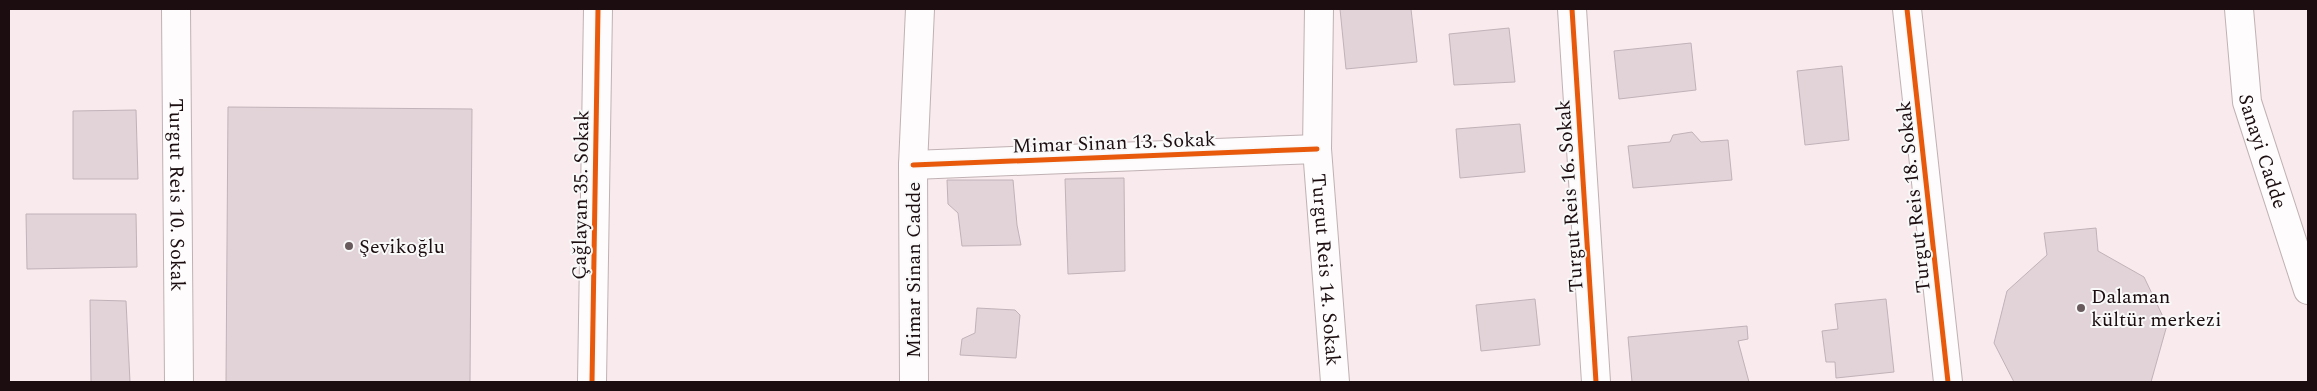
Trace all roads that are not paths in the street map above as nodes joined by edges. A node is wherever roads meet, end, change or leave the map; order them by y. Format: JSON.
{"nodes":[{"id":1,"x":176,"y":9,"type":"edge"},
{"id":2,"x":598,"y":9,"type":"edge"},
{"id":3,"x":920,"y":9,"type":"edge"},
{"id":4,"x":1319,"y":9,"type":"edge"},
{"id":5,"x":1572,"y":9,"type":"edge"},
{"id":6,"x":1907,"y":9,"type":"edge"},
{"id":7,"x":2239,"y":9,"type":"edge"},
{"id":8,"x":1317,"y":149,"type":"junction"},
{"id":9,"x":913,"y":166,"type":"junction"},
{"id":10,"x":2308,"y":290,"type":"edge"},
{"id":11,"x":179,"y":382,"type":"edge"},
{"id":12,"x":592,"y":382,"type":"edge"},
{"id":13,"x":914,"y":382,"type":"edge"},
{"id":14,"x":1336,"y":382,"type":"edge"},
{"id":15,"x":1596,"y":382,"type":"edge"},
{"id":16,"x":1948,"y":382,"type":"edge"}],
"edges":[{"from":1,"to":11,"type":"street","name":"Turgut Reis 10. Sokak"},
{"from":2,"to":12,"type":"street","name":"Çağlayan 35. Sokak"},
{"from":3,"to":9,"type":"street","name":"Mimar Sinan Cadde"},
{"from":4,"to":8,"type":"street","name":"Turgut Reis 14. Sokak"},
{"from":5,"to":15,"type":"street","name":"Turgut Reis 16. Sokak"},
{"from":6,"to":16,"type":"street","name":"Turgut Reis 18. Sokak"},
{"from":7,"to":10,"type":"street","name":"Sanayi Cadde"},
{"from":8,"to":9,"type":"street","name":"Mimar Sinan 13. Sokak"},
{"from":8,"to":14,"type":"street","name":"Turgut Reis 14. Sokak"},
{"from":9,"to":13,"type":"street","name":"Mimar Sinan Cadde"}]}
